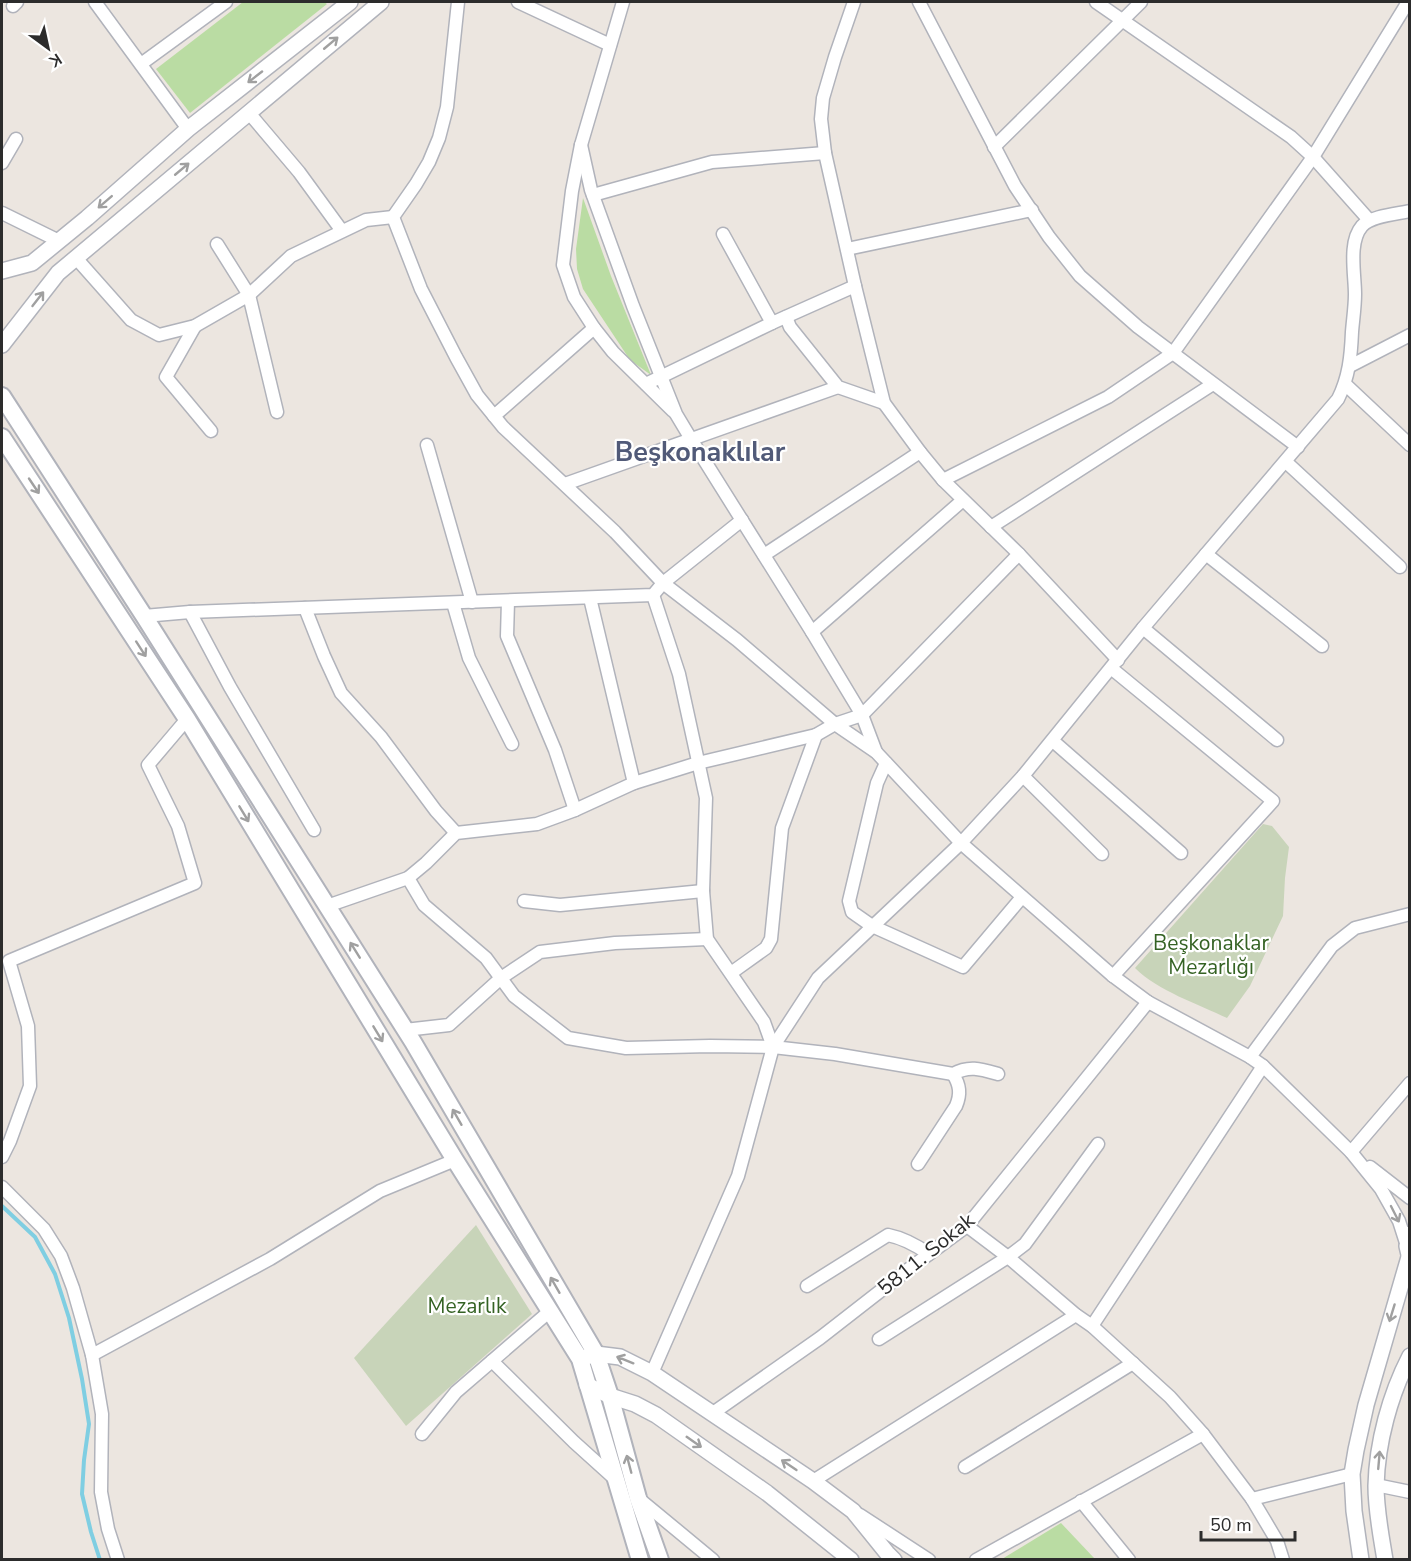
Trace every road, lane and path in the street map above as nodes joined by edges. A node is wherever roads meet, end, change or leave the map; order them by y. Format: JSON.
{"nodes":[{"id":1,"x":95,"y":2,"type":"edge"},
{"id":2,"x":226,"y":2,"type":"edge"},
{"id":3,"x":381,"y":2,"type":"edge"},
{"id":4,"x":458,"y":2,"type":"edge"},
{"id":5,"x":518,"y":2,"type":"edge"},
{"id":6,"x":623,"y":2,"type":"edge"},
{"id":7,"x":854,"y":2,"type":"edge"},
{"id":8,"x":919,"y":2,"type":"edge"},
{"id":9,"x":1096,"y":2,"type":"edge"},
{"id":10,"x":1141,"y":2,"type":"edge"},
{"id":11,"x":1408,"y":2,"type":"edge"},
{"id":12,"x":345,"y":3,"type":"edge"},
{"id":13,"x":1122,"y":21,"type":"junction"},
{"id":14,"x":610,"y":45,"type":"junction"},
{"id":15,"x":141,"y":64,"type":"junction"},
{"id":16,"x":249,"y":113,"type":"junction"},
{"id":17,"x":189,"y":129,"type":"junction"},
{"id":18,"x":16,"y":139,"type":"dead end"},
{"id":19,"x":581,"y":146,"type":"junction"},
{"id":20,"x":994,"y":147,"type":"junction"},
{"id":21,"x":825,"y":153,"type":"junction"},
{"id":22,"x":1313,"y":157,"type":"junction"},
{"id":23,"x":2,"y":163,"type":"edge"},
{"id":24,"x":593,"y":195,"type":"junction"},
{"id":25,"x":1032,"y":210,"type":"junction"},
{"id":26,"x":1410,"y":211,"type":"edge"},
{"id":27,"x":2,"y":213,"type":"edge"},
{"id":28,"x":393,"y":217,"type":"junction"},
{"id":29,"x":1369,"y":220,"type":"junction"},
{"id":30,"x":342,"y":231,"type":"junction"},
{"id":31,"x":723,"y":234,"type":"dead end"},
{"id":32,"x":59,"y":241,"type":"junction"},
{"id":33,"x":217,"y":244,"type":"dead end"},
{"id":34,"x":847,"y":249,"type":"junction"},
{"id":35,"x":76,"y":258,"type":"junction"},
{"id":36,"x":2,"y":271,"type":"edge"},
{"id":37,"x":855,"y":286,"type":"junction"},
{"id":38,"x":249,"y":295,"type":"junction"},
{"id":39,"x":786,"y":317,"type":"junction"},
{"id":40,"x":772,"y":323,"type":"junction"},
{"id":41,"x":195,"y":326,"type":"junction"},
{"id":42,"x":594,"y":328,"type":"junction"},
{"id":43,"x":1410,"y":335,"type":"edge"},
{"id":44,"x":2,"y":345,"type":"edge"},
{"id":45,"x":1173,"y":353,"type":"junction"},
{"id":46,"x":1350,"y":366,"type":"junction"},
{"id":47,"x":662,"y":376,"type":"junction"},
{"id":48,"x":646,"y":384,"type":"junction"},
{"id":49,"x":1212,"y":384,"type":"junction"},
{"id":50,"x":1346,"y":385,"type":"junction"},
{"id":51,"x":838,"y":387,"type":"junction"},
{"id":52,"x":2,"y":396,"type":"edge"},
{"id":53,"x":884,"y":403,"type":"junction"},
{"id":54,"x":276,"y":412,"type":"dead end"},
{"id":55,"x":676,"y":414,"type":"junction"},
{"id":56,"x":494,"y":417,"type":"junction"},
{"id":57,"x":211,"y":431,"type":"dead end"},
{"id":58,"x":2,"y":437,"type":"edge"},
{"id":59,"x":691,"y":440,"type":"junction"},
{"id":60,"x":427,"y":445,"type":"dead end"},
{"id":61,"x":1410,"y":445,"type":"edge"},
{"id":62,"x":1298,"y":447,"type":"junction"},
{"id":63,"x":920,"y":452,"type":"junction"},
{"id":64,"x":1286,"y":462,"type":"junction"},
{"id":65,"x":944,"y":480,"type":"junction"},
{"id":66,"x":565,"y":484,"type":"junction"},
{"id":67,"x":963,"y":500,"type":"junction"},
{"id":68,"x":742,"y":520,"type":"junction"},
{"id":69,"x":991,"y":527,"type":"junction"},
{"id":70,"x":1019,"y":554,"type":"junction"},
{"id":71,"x":1206,"y":554,"type":"junction"},
{"id":72,"x":764,"y":555,"type":"junction"},
{"id":73,"x":1400,"y":567,"type":"dead end"},
{"id":74,"x":663,"y":583,"type":"junction"},
{"id":75,"x":653,"y":595,"type":"junction"},
{"id":76,"x":591,"y":598,"type":"junction"},
{"id":77,"x":508,"y":601,"type":"junction"},
{"id":78,"x":472,"y":602,"type":"junction"},
{"id":79,"x":453,"y":603,"type":"junction"},
{"id":80,"x":305,"y":608,"type":"junction"},
{"id":81,"x":190,"y":612,"type":"junction"},
{"id":82,"x":144,"y":616,"type":"junction"},
{"id":83,"x":1143,"y":628,"type":"junction"},
{"id":84,"x":813,"y":632,"type":"junction"},
{"id":85,"x":1322,"y":646,"type":"dead end"},
{"id":86,"x":1115,"y":664,"type":"junction"},
{"id":87,"x":862,"y":715,"type":"junction"},
{"id":88,"x":187,"y":719,"type":"junction"},
{"id":89,"x":835,"y":724,"type":"junction"},
{"id":90,"x":816,"y":735,"type":"junction"},
{"id":91,"x":1277,"y":740,"type":"dead end"},
{"id":92,"x":1053,"y":741,"type":"junction"},
{"id":93,"x":512,"y":744,"type":"dead end"},
{"id":94,"x":876,"y":752,"type":"junction"},
{"id":95,"x":698,"y":763,"type":"junction"},
{"id":96,"x":886,"y":763,"type":"junction"},
{"id":97,"x":1023,"y":777,"type":"junction"},
{"id":98,"x":634,"y":783,"type":"junction"},
{"id":99,"x":575,"y":810,"type":"junction"},
{"id":100,"x":314,"y":830,"type":"dead end"},
{"id":101,"x":456,"y":833,"type":"junction"},
{"id":102,"x":961,"y":843,"type":"junction"},
{"id":103,"x":1181,"y":853,"type":"dead end"},
{"id":104,"x":1102,"y":854,"type":"dead end"},
{"id":105,"x":408,"y":878,"type":"junction"},
{"id":106,"x":703,"y":891,"type":"junction"},
{"id":107,"x":1022,"y":897,"type":"junction"},
{"id":108,"x":524,"y":901,"type":"dead end"},
{"id":109,"x":327,"y":906,"type":"junction"},
{"id":110,"x":1410,"y":914,"type":"edge"},
{"id":111,"x":872,"y":926,"type":"junction"},
{"id":112,"x":707,"y":939,"type":"junction"},
{"id":113,"x":731,"y":973,"type":"junction"},
{"id":114,"x":1113,"y":976,"type":"junction"},
{"id":115,"x":501,"y":978,"type":"junction"},
{"id":116,"x":1148,"y":1002,"type":"junction"},
{"id":117,"x":405,"y":1030,"type":"junction"},
{"id":118,"x":773,"y":1047,"type":"junction"},
{"id":119,"x":1250,"y":1056,"type":"junction"},
{"id":120,"x":1263,"y":1066,"type":"junction"},
{"id":121,"x":952,"y":1074,"type":"junction"},
{"id":122,"x":998,"y":1074,"type":"dead end"},
{"id":123,"x":1410,"y":1083,"type":"edge"},
{"id":124,"x":1098,"y":1144,"type":"dead end"},
{"id":125,"x":1351,"y":1152,"type":"junction"},
{"id":126,"x":2,"y":1157,"type":"edge"},
{"id":127,"x":455,"y":1160,"type":"junction"},
{"id":128,"x":918,"y":1164,"type":"dead end"},
{"id":129,"x":2,"y":1186,"type":"edge"},
{"id":130,"x":1410,"y":1198,"type":"edge"},
{"id":131,"x":967,"y":1226,"type":"junction"},
{"id":132,"x":1409,"y":1249,"type":"edge"},
{"id":133,"x":929,"y":1254,"type":"junction"},
{"id":134,"x":1008,"y":1257,"type":"junction"},
{"id":135,"x":807,"y":1286,"type":"dead end"},
{"id":136,"x":550,"y":1311,"type":"junction"},
{"id":137,"x":1077,"y":1315,"type":"junction"},
{"id":138,"x":1092,"y":1326,"type":"junction"},
{"id":139,"x":879,"y":1339,"type":"dead end"},
{"id":140,"x":92,"y":1355,"type":"junction"},
{"id":141,"x":1410,"y":1356,"type":"edge"},
{"id":142,"x":588,"y":1357,"type":"junction"},
{"id":143,"x":492,"y":1361,"type":"junction"},
{"id":144,"x":1133,"y":1363,"type":"junction"},
{"id":145,"x":652,"y":1372,"type":"junction"},
{"id":146,"x":587,"y":1384,"type":"junction"},
{"id":147,"x":610,"y":1396,"type":"junction"},
{"id":148,"x":713,"y":1413,"type":"junction"},
{"id":149,"x":422,"y":1434,"type":"dead end"},
{"id":150,"x":1203,"y":1434,"type":"junction"},
{"id":151,"x":965,"y":1467,"type":"dead end"},
{"id":152,"x":1352,"y":1474,"type":"junction"},
{"id":153,"x":616,"y":1480,"type":"junction"},
{"id":154,"x":813,"y":1481,"type":"junction"},
{"id":155,"x":1376,"y":1485,"type":"junction"},
{"id":156,"x":1410,"y":1492,"type":"edge"},
{"id":157,"x":638,"y":1498,"type":"junction"},
{"id":158,"x":1252,"y":1499,"type":"junction"},
{"id":159,"x":1081,"y":1501,"type":"junction"},
{"id":160,"x":854,"y":1511,"type":"junction"},
{"id":161,"x":118,"y":1560,"type":"edge"},
{"id":162,"x":639,"y":1560,"type":"edge"},
{"id":163,"x":660,"y":1560,"type":"edge"},
{"id":164,"x":713,"y":1560,"type":"edge"},
{"id":165,"x":851,"y":1560,"type":"edge"},
{"id":166,"x":894,"y":1560,"type":"edge"},
{"id":167,"x":929,"y":1560,"type":"edge"},
{"id":168,"x":976,"y":1560,"type":"edge"},
{"id":169,"x":1129,"y":1560,"type":"edge"},
{"id":170,"x":1283,"y":1560,"type":"edge"},
{"id":171,"x":1361,"y":1560,"type":"edge"},
{"id":172,"x":1385,"y":1560,"type":"edge"}],
"edges":[{"from":1,"to":15,"type":"street"},
{"from":2,"to":15,"type":"street"},
{"from":16,"to":3,"type":"street","one_way":true},
{"from":4,"to":28,"type":"street"},
{"from":5,"to":14,"type":"street"},
{"from":6,"to":14,"type":"street"},
{"from":7,"to":21,"type":"street"},
{"from":8,"to":20,"type":"street"},
{"from":9,"to":13,"type":"street"},
{"from":10,"to":13,"type":"street"},
{"from":11,"to":22,"type":"street"},
{"from":12,"to":17,"type":"street","one_way":true},
{"from":13,"to":20,"type":"street"},
{"from":13,"to":22,"type":"street"},
{"from":14,"to":19,"type":"street"},
{"from":15,"to":17,"type":"street"},
{"from":16,"to":30,"type":"street"},
{"from":35,"to":16,"type":"street","one_way":true},
{"from":17,"to":32,"type":"street","one_way":true},
{"from":18,"to":23,"type":"street"},
{"from":19,"to":24,"type":"street"},
{"from":19,"to":42,"type":"street"},
{"from":20,"to":25,"type":"street"},
{"from":21,"to":24,"type":"street"},
{"from":21,"to":34,"type":"street"},
{"from":22,"to":29,"type":"street"},
{"from":22,"to":45,"type":"street"},
{"from":24,"to":47,"type":"street"},
{"from":25,"to":34,"type":"street"},
{"from":25,"to":45,"type":"street"},
{"from":26,"to":29,"type":"street"},
{"from":27,"to":32,"type":"street"},
{"from":28,"to":30,"type":"street"},
{"from":28,"to":56,"type":"street"},
{"from":29,"to":46,"type":"street"},
{"from":30,"to":38,"type":"street"},
{"from":31,"to":40,"type":"street"},
{"from":32,"to":36,"type":"street"},
{"from":33,"to":38,"type":"street"},
{"from":34,"to":37,"type":"street"},
{"from":35,"to":41,"type":"street"},
{"from":44,"to":35,"type":"street","one_way":true},
{"from":37,"to":39,"type":"street"},
{"from":37,"to":53,"type":"street"},
{"from":38,"to":41,"type":"street"},
{"from":38,"to":54,"type":"street"},
{"from":39,"to":40,"type":"street"},
{"from":39,"to":51,"type":"street"},
{"from":40,"to":47,"type":"street"},
{"from":41,"to":57,"type":"street"},
{"from":42,"to":48,"type":"street"},
{"from":42,"to":56,"type":"street"},
{"from":43,"to":46,"type":"street"},
{"from":45,"to":49,"type":"street"},
{"from":45,"to":65,"type":"street"},
{"from":46,"to":50,"type":"street"},
{"from":47,"to":48,"type":"street"},
{"from":47,"to":55,"type":"street"},
{"from":48,"to":55,"type":"street"},
{"from":49,"to":62,"type":"street"},
{"from":49,"to":69,"type":"street"},
{"from":50,"to":61,"type":"street"},
{"from":50,"to":62,"type":"street"},
{"from":51,"to":53,"type":"street"},
{"from":51,"to":59,"type":"street"},
{"from":52,"to":82,"type":"main road"},
{"from":53,"to":63,"type":"street"},
{"from":55,"to":59,"type":"street"},
{"from":56,"to":66,"type":"street"},
{"from":58,"to":88,"type":"main road","one_way":true},
{"from":59,"to":66,"type":"street"},
{"from":59,"to":68,"type":"street"},
{"from":60,"to":78,"type":"street"},
{"from":62,"to":64,"type":"street"},
{"from":63,"to":65,"type":"street"},
{"from":63,"to":72,"type":"street"},
{"from":64,"to":71,"type":"street"},
{"from":64,"to":73,"type":"street"},
{"from":65,"to":67,"type":"street"},
{"from":66,"to":74,"type":"street"},
{"from":67,"to":69,"type":"street"},
{"from":67,"to":84,"type":"street"},
{"from":68,"to":72,"type":"street"},
{"from":68,"to":74,"type":"street"},
{"from":69,"to":70,"type":"street"},
{"from":70,"to":86,"type":"street"},
{"from":70,"to":87,"type":"street"},
{"from":71,"to":83,"type":"street"},
{"from":71,"to":85,"type":"street"},
{"from":72,"to":84,"type":"street"},
{"from":74,"to":75,"type":"street"},
{"from":74,"to":89,"type":"street"},
{"from":75,"to":76,"type":"street"},
{"from":75,"to":95,"type":"street"},
{"from":76,"to":77,"type":"street"},
{"from":76,"to":98,"type":"street"},
{"from":77,"to":78,"type":"street"},
{"from":77,"to":99,"type":"street"},
{"from":78,"to":79,"type":"street"},
{"from":79,"to":80,"type":"street"},
{"from":79,"to":93,"type":"street"},
{"from":80,"to":81,"type":"street"},
{"from":80,"to":101,"type":"street"},
{"from":81,"to":82,"type":"street"},
{"from":81,"to":100,"type":"street"},
{"from":82,"to":109,"type":"main road"},
{"from":83,"to":86,"type":"street"},
{"from":83,"to":91,"type":"street"},
{"from":84,"to":87,"type":"street"},
{"from":86,"to":92,"type":"street"},
{"from":86,"to":114,"type":"street"},
{"from":87,"to":89,"type":"street"},
{"from":87,"to":94,"type":"street"},
{"from":88,"to":126,"type":"street"},
{"from":88,"to":127,"type":"main road","one_way":true},
{"from":89,"to":90,"type":"street"},
{"from":89,"to":94,"type":"street"},
{"from":90,"to":95,"type":"street"},
{"from":90,"to":113,"type":"street"},
{"from":92,"to":97,"type":"street"},
{"from":92,"to":103,"type":"street"},
{"from":94,"to":96,"type":"street"},
{"from":95,"to":98,"type":"street"},
{"from":95,"to":106,"type":"street"},
{"from":96,"to":102,"type":"street"},
{"from":96,"to":111,"type":"street"},
{"from":97,"to":102,"type":"street"},
{"from":97,"to":104,"type":"street"},
{"from":98,"to":99,"type":"street"},
{"from":99,"to":101,"type":"street"},
{"from":101,"to":105,"type":"street"},
{"from":102,"to":107,"type":"street"},
{"from":102,"to":111,"type":"street"},
{"from":105,"to":109,"type":"street"},
{"from":105,"to":115,"type":"street"},
{"from":106,"to":108,"type":"street"},
{"from":106,"to":112,"type":"street"},
{"from":107,"to":111,"type":"street"},
{"from":107,"to":114,"type":"street"},
{"from":117,"to":109,"type":"main road","one_way":true},
{"from":110,"to":119,"type":"street"},
{"from":111,"to":118,"type":"street"},
{"from":112,"to":113,"type":"street"},
{"from":112,"to":115,"type":"street"},
{"from":113,"to":118,"type":"street"},
{"from":114,"to":116,"type":"street"},
{"from":115,"to":117,"type":"street"},
{"from":115,"to":118,"type":"street"},
{"from":116,"to":119,"type":"street"},
{"from":116,"to":131,"type":"street","name":"5811. Sokak"},
{"from":142,"to":117,"type":"main road","one_way":true},
{"from":118,"to":121,"type":"street"},
{"from":118,"to":145,"type":"street"},
{"from":119,"to":120,"type":"street"},
{"from":120,"to":125,"type":"street"},
{"from":120,"to":138,"type":"street"},
{"from":121,"to":122,"type":"street"},
{"from":121,"to":128,"type":"street"},
{"from":123,"to":125,"type":"street"},
{"from":124,"to":134,"type":"street"},
{"from":125,"to":130,"type":"street"},
{"from":125,"to":132,"type":"street","one_way":true},
{"from":127,"to":136,"type":"main road"},
{"from":127,"to":140,"type":"street"},
{"from":129,"to":140,"type":"street"},
{"from":131,"to":133,"type":"street","name":"5811. Sokak"},
{"from":131,"to":134,"type":"street"},
{"from":132,"to":152,"type":"street","one_way":true},
{"from":133,"to":135,"type":"street"},
{"from":133,"to":148,"type":"street","name":"5811. Sokak"},
{"from":134,"to":137,"type":"street"},
{"from":134,"to":139,"type":"street"},
{"from":136,"to":142,"type":"main road"},
{"from":136,"to":143,"type":"street"},
{"from":137,"to":138,"type":"street"},
{"from":137,"to":154,"type":"street"},
{"from":138,"to":144,"type":"street"},
{"from":140,"to":161,"type":"street"},
{"from":155,"to":141,"type":"street","one_way":true},
{"from":145,"to":142,"type":"street","one_way":true},
{"from":142,"to":146,"type":"main road"},
{"from":142,"to":147,"type":"main road"},
{"from":143,"to":149,"type":"street"},
{"from":143,"to":153,"type":"street"},
{"from":144,"to":150,"type":"street"},
{"from":144,"to":151,"type":"street"},
{"from":145,"to":148,"type":"street"},
{"from":146,"to":147,"type":"street"},
{"from":146,"to":153,"type":"main road"},
{"from":157,"to":147,"type":"main road","one_way":true},
{"from":147,"to":165,"type":"street","one_way":true},
{"from":154,"to":148,"type":"street","one_way":true},
{"from":150,"to":158,"type":"street"},
{"from":150,"to":159,"type":"street"},
{"from":152,"to":158,"type":"street"},
{"from":152,"to":171,"type":"street"},
{"from":153,"to":162,"type":"main road"},
{"from":154,"to":160,"type":"street"},
{"from":155,"to":156,"type":"street"},
{"from":155,"to":172,"type":"street"},
{"from":157,"to":163,"type":"main road"},
{"from":157,"to":164,"type":"street"},
{"from":158,"to":170,"type":"street"},
{"from":159,"to":168,"type":"street"},
{"from":159,"to":169,"type":"street"},
{"from":160,"to":166,"type":"street"},
{"from":160,"to":167,"type":"street"}]}
